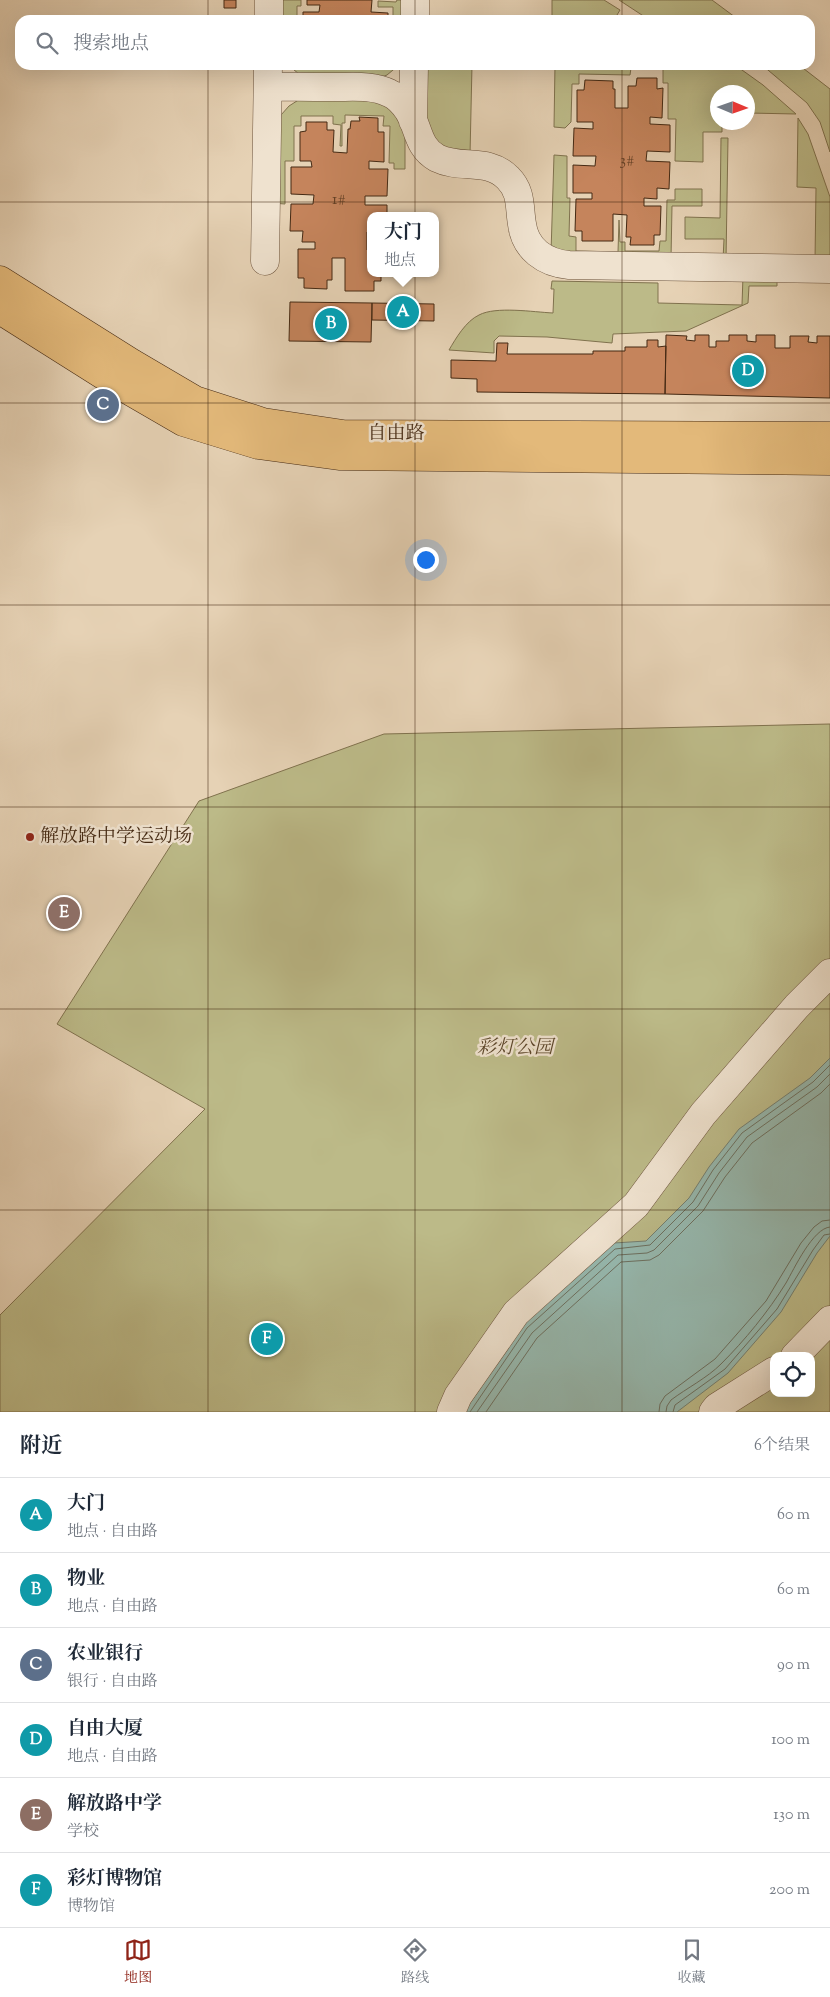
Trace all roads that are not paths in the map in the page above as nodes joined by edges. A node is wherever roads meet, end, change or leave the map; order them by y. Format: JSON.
{"nodes":[{"id":1,"x":269,"y":0,"type":"edge"},
{"id":2,"x":415,"y":0,"type":"edge"},
{"id":3,"x":269,"y":15,"type":"edge"},
{"id":4,"x":415,"y":15,"type":"edge"},
{"id":5,"x":403,"y":70,"type":"edge"},
{"id":6,"x":414,"y":70,"type":"edge"},
{"id":7,"x":268,"y":76,"type":"edge"},
{"id":8,"x":370,"y":88,"type":"junction"},
{"id":9,"x":413,"y":121,"type":"junction"},
{"id":10,"x":265,"y":261,"type":"dead end"},
{"id":11,"x":830,"y":270,"type":"edge"},
{"id":12,"x":0,"y":280,"type":"edge"},
{"id":13,"x":0,"y":310,"type":"edge"},
{"id":14,"x":830,"y":436,"type":"edge"},
{"id":15,"x":830,"y":461,"type":"edge"},
{"id":16,"x":830,"y":973,"type":"edge"},
{"id":17,"x":830,"y":1320,"type":"edge"},
{"id":18,"x":799,"y":1352,"type":"edge"},
{"id":19,"x":770,"y":1374,"type":"edge"},
{"id":20,"x":451,"y":1412,"type":"edge"},
{"id":21,"x":713,"y":1412,"type":"edge"}],
"edges":[{"from":1,"to":3,"type":"street"},
{"from":2,"to":4,"type":"street"},
{"from":5,"to":8,"type":"street"},
{"from":6,"to":9,"type":"street"},
{"from":7,"to":8,"type":"street"},
{"from":7,"to":10,"type":"street"},
{"from":8,"to":9,"type":"street"},
{"from":9,"to":11,"type":"street"},
{"from":12,"to":14,"type":"main road","name":"自由路"},
{"from":13,"to":15,"type":"main road","name":"自由路"},
{"from":16,"to":20,"type":"street"},
{"from":17,"to":18,"type":"street"},
{"from":19,"to":21,"type":"street"}]}
